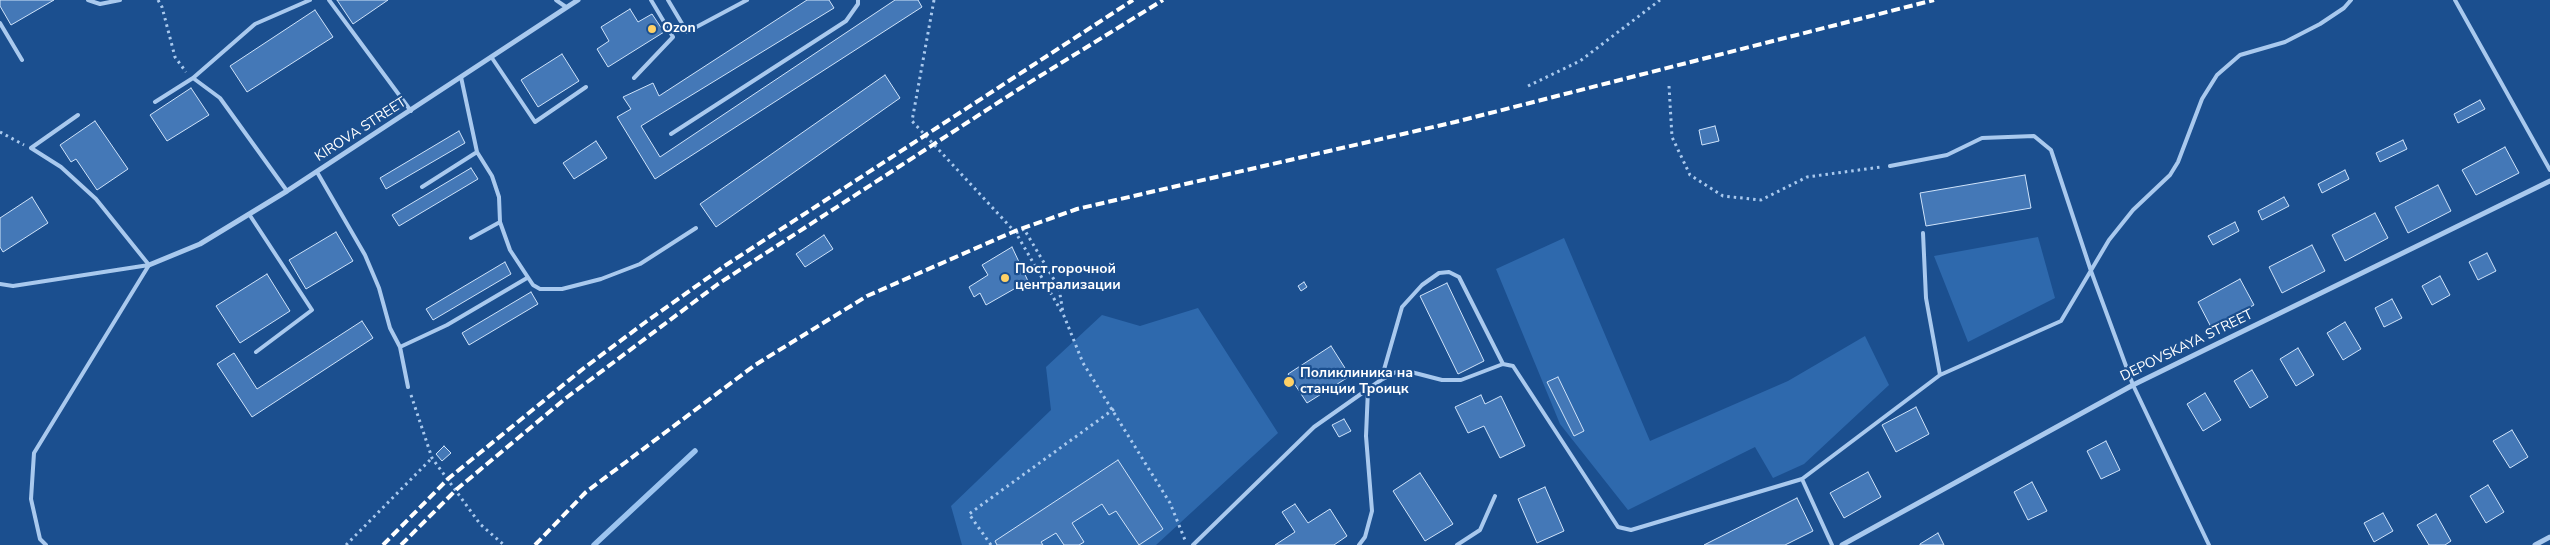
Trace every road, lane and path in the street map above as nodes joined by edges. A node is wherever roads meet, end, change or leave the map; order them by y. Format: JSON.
{"nodes":[{"id":1,"x":88,"y":0,"type":"edge"},
{"id":2,"x":120,"y":0,"type":"edge"},
{"id":3,"x":158,"y":0,"type":"edge"},
{"id":4,"x":310,"y":0,"type":"edge"},
{"id":5,"x":330,"y":0,"type":"edge"},
{"id":6,"x":556,"y":0,"type":"edge"},
{"id":7,"x":578,"y":0,"type":"edge"},
{"id":8,"x":651,"y":0,"type":"edge"},
{"id":9,"x":668,"y":0,"type":"edge"},
{"id":10,"x":747,"y":0,"type":"edge"},
{"id":11,"x":858,"y":0,"type":"edge"},
{"id":12,"x":934,"y":0,"type":"edge"},
{"id":13,"x":1660,"y":0,"type":"edge"},
{"id":14,"x":2351,"y":0,"type":"edge"},
{"id":15,"x":2456,"y":0,"type":"edge"},
{"id":16,"x":566,"y":8,"type":"junction"},
{"id":17,"x":0,"y":23,"type":"edge"},
{"id":18,"x":492,"y":58,"type":"junction"},
{"id":19,"x":22,"y":60,"type":"dead end"},
{"id":20,"x":461,"y":77,"type":"junction"},
{"id":21,"x":193,"y":78,"type":"junction"},
{"id":22,"x":634,"y":78,"type":"dead end"},
{"id":23,"x":1528,"y":86,"type":"dead end"},
{"id":24,"x":1669,"y":86,"type":"dead end"},
{"id":25,"x":586,"y":87,"type":"dead end"},
{"id":26,"x":155,"y":102,"type":"dead end"},
{"id":27,"x":411,"y":111,"type":"junction"},
{"id":28,"x":78,"y":114,"type":"dead end"},
{"id":29,"x":0,"y":132,"type":"edge"},
{"id":30,"x":672,"y":134,"type":"dead end"},
{"id":31,"x":31,"y":148,"type":"junction"},
{"id":32,"x":478,"y":152,"type":"junction"},
{"id":33,"x":1890,"y":166,"type":"joint"},
{"id":34,"x":2550,"y":170,"type":"edge"},
{"id":35,"x":317,"y":172,"type":"junction"},
{"id":36,"x":2550,"y":180,"type":"edge"},
{"id":37,"x":422,"y":187,"type":"dead end"},
{"id":38,"x":288,"y":191,"type":"junction"},
{"id":39,"x":250,"y":214,"type":"junction"},
{"id":40,"x":500,"y":222,"type":"junction"},
{"id":41,"x":696,"y":228,"type":"dead end"},
{"id":42,"x":1923,"y":232,"type":"dead end"},
{"id":43,"x":1016,"y":233,"type":"junction"},
{"id":44,"x":471,"y":238,"type":"dead end"},
{"id":45,"x":149,"y":265,"type":"junction"},
{"id":46,"x":2091,"y":272,"type":"junction"},
{"id":47,"x":527,"y":278,"type":"junction"},
{"id":48,"x":0,"y":284,"type":"edge"},
{"id":49,"x":1064,"y":316,"type":"junction"},
{"id":50,"x":400,"y":347,"type":"junction"},
{"id":51,"x":256,"y":352,"type":"dead end"},
{"id":52,"x":1503,"y":364,"type":"junction"},
{"id":53,"x":1940,"y":375,"type":"junction"},
{"id":54,"x":1381,"y":380,"type":"junction"},
{"id":55,"x":2133,"y":385,"type":"junction"},
{"id":56,"x":408,"y":387,"type":"joint"},
{"id":57,"x":1368,"y":389,"type":"junction"},
{"id":58,"x":1114,"y":409,"type":"junction"},
{"id":59,"x":432,"y":458,"type":"junction"},
{"id":60,"x":1802,"y":479,"type":"junction"},
{"id":61,"x":1494,"y":496,"type":"dead end"},
{"id":62,"x":2550,"y":537,"type":"edge"},
{"id":63,"x":46,"y":545,"type":"edge"},
{"id":64,"x":346,"y":545,"type":"edge"},
{"id":65,"x":504,"y":545,"type":"edge"},
{"id":66,"x":990,"y":545,"type":"edge"},
{"id":67,"x":1187,"y":545,"type":"edge"},
{"id":68,"x":1193,"y":545,"type":"edge"},
{"id":69,"x":1359,"y":545,"type":"edge"},
{"id":70,"x":1458,"y":545,"type":"edge"},
{"id":71,"x":1832,"y":545,"type":"edge"},
{"id":72,"x":1842,"y":545,"type":"edge"},
{"id":73,"x":2209,"y":545,"type":"edge"},
{"id":74,"x":2535,"y":545,"type":"edge"}],
"edges":[{"from":1,"to":2,"type":"lane"},
{"from":3,"to":21,"type":"path"},
{"from":4,"to":21,"type":"lane"},
{"from":5,"to":27,"type":"lane"},
{"from":6,"to":16,"type":"lane"},
{"from":7,"to":16,"type":"street","name":"KIROVA STREET"},
{"from":8,"to":22,"type":"lane"},
{"from":9,"to":10,"type":"lane"},
{"from":11,"to":30,"type":"lane"},
{"from":12,"to":43,"type":"path"},
{"from":13,"to":23,"type":"path"},
{"from":14,"to":46,"type":"lane"},
{"from":15,"to":34,"type":"lane"},
{"from":16,"to":18,"type":"street","name":"KIROVA STREET"},
{"from":17,"to":19,"type":"lane"},
{"from":18,"to":20,"type":"street","name":"KIROVA STREET"},
{"from":18,"to":25,"type":"lane"},
{"from":20,"to":27,"type":"street","name":"KIROVA STREET"},
{"from":20,"to":32,"type":"lane"},
{"from":21,"to":26,"type":"lane"},
{"from":21,"to":38,"type":"lane"},
{"from":24,"to":33,"type":"path"},
{"from":27,"to":35,"type":"street","name":"KIROVA STREET"},
{"from":28,"to":31,"type":"lane"},
{"from":29,"to":31,"type":"path"},
{"from":31,"to":45,"type":"lane"},
{"from":32,"to":37,"type":"lane"},
{"from":32,"to":40,"type":"lane"},
{"from":33,"to":46,"type":"lane"},
{"from":35,"to":38,"type":"street","name":"KIROVA STREET"},
{"from":35,"to":50,"type":"lane"},
{"from":36,"to":55,"type":"street","name":"DEPOVSKAYA STREET"},
{"from":38,"to":39,"type":"street","name":"KIROVA STREET"},
{"from":39,"to":45,"type":"street","name":"KIROVA STREET"},
{"from":39,"to":51,"type":"lane"},
{"from":40,"to":44,"type":"lane"},
{"from":40,"to":47,"type":"lane"},
{"from":41,"to":47,"type":"lane"},
{"from":42,"to":53,"type":"lane"},
{"from":43,"to":49,"type":"path"},
{"from":43,"to":49,"type":"path"},
{"from":45,"to":48,"type":"lane"},
{"from":45,"to":63,"type":"lane"},
{"from":46,"to":53,"type":"lane"},
{"from":46,"to":55,"type":"lane"},
{"from":47,"to":50,"type":"lane"},
{"from":49,"to":58,"type":"path"},
{"from":50,"to":56,"type":"lane"},
{"from":52,"to":54,"type":"lane"},
{"from":52,"to":54,"type":"lane"},
{"from":52,"to":60,"type":"lane"},
{"from":53,"to":60,"type":"lane"},
{"from":54,"to":57,"type":"lane"},
{"from":55,"to":72,"type":"street","name":"DEPOVSKAYA STREET"},
{"from":55,"to":73,"type":"lane"},
{"from":56,"to":59,"type":"path"},
{"from":57,"to":68,"type":"lane"},
{"from":57,"to":69,"type":"lane"},
{"from":58,"to":66,"type":"path"},
{"from":58,"to":67,"type":"path"},
{"from":59,"to":64,"type":"path"},
{"from":59,"to":65,"type":"path"},
{"from":60,"to":71,"type":"lane"},
{"from":61,"to":70,"type":"lane"},
{"from":62,"to":74,"type":"street"}]}
